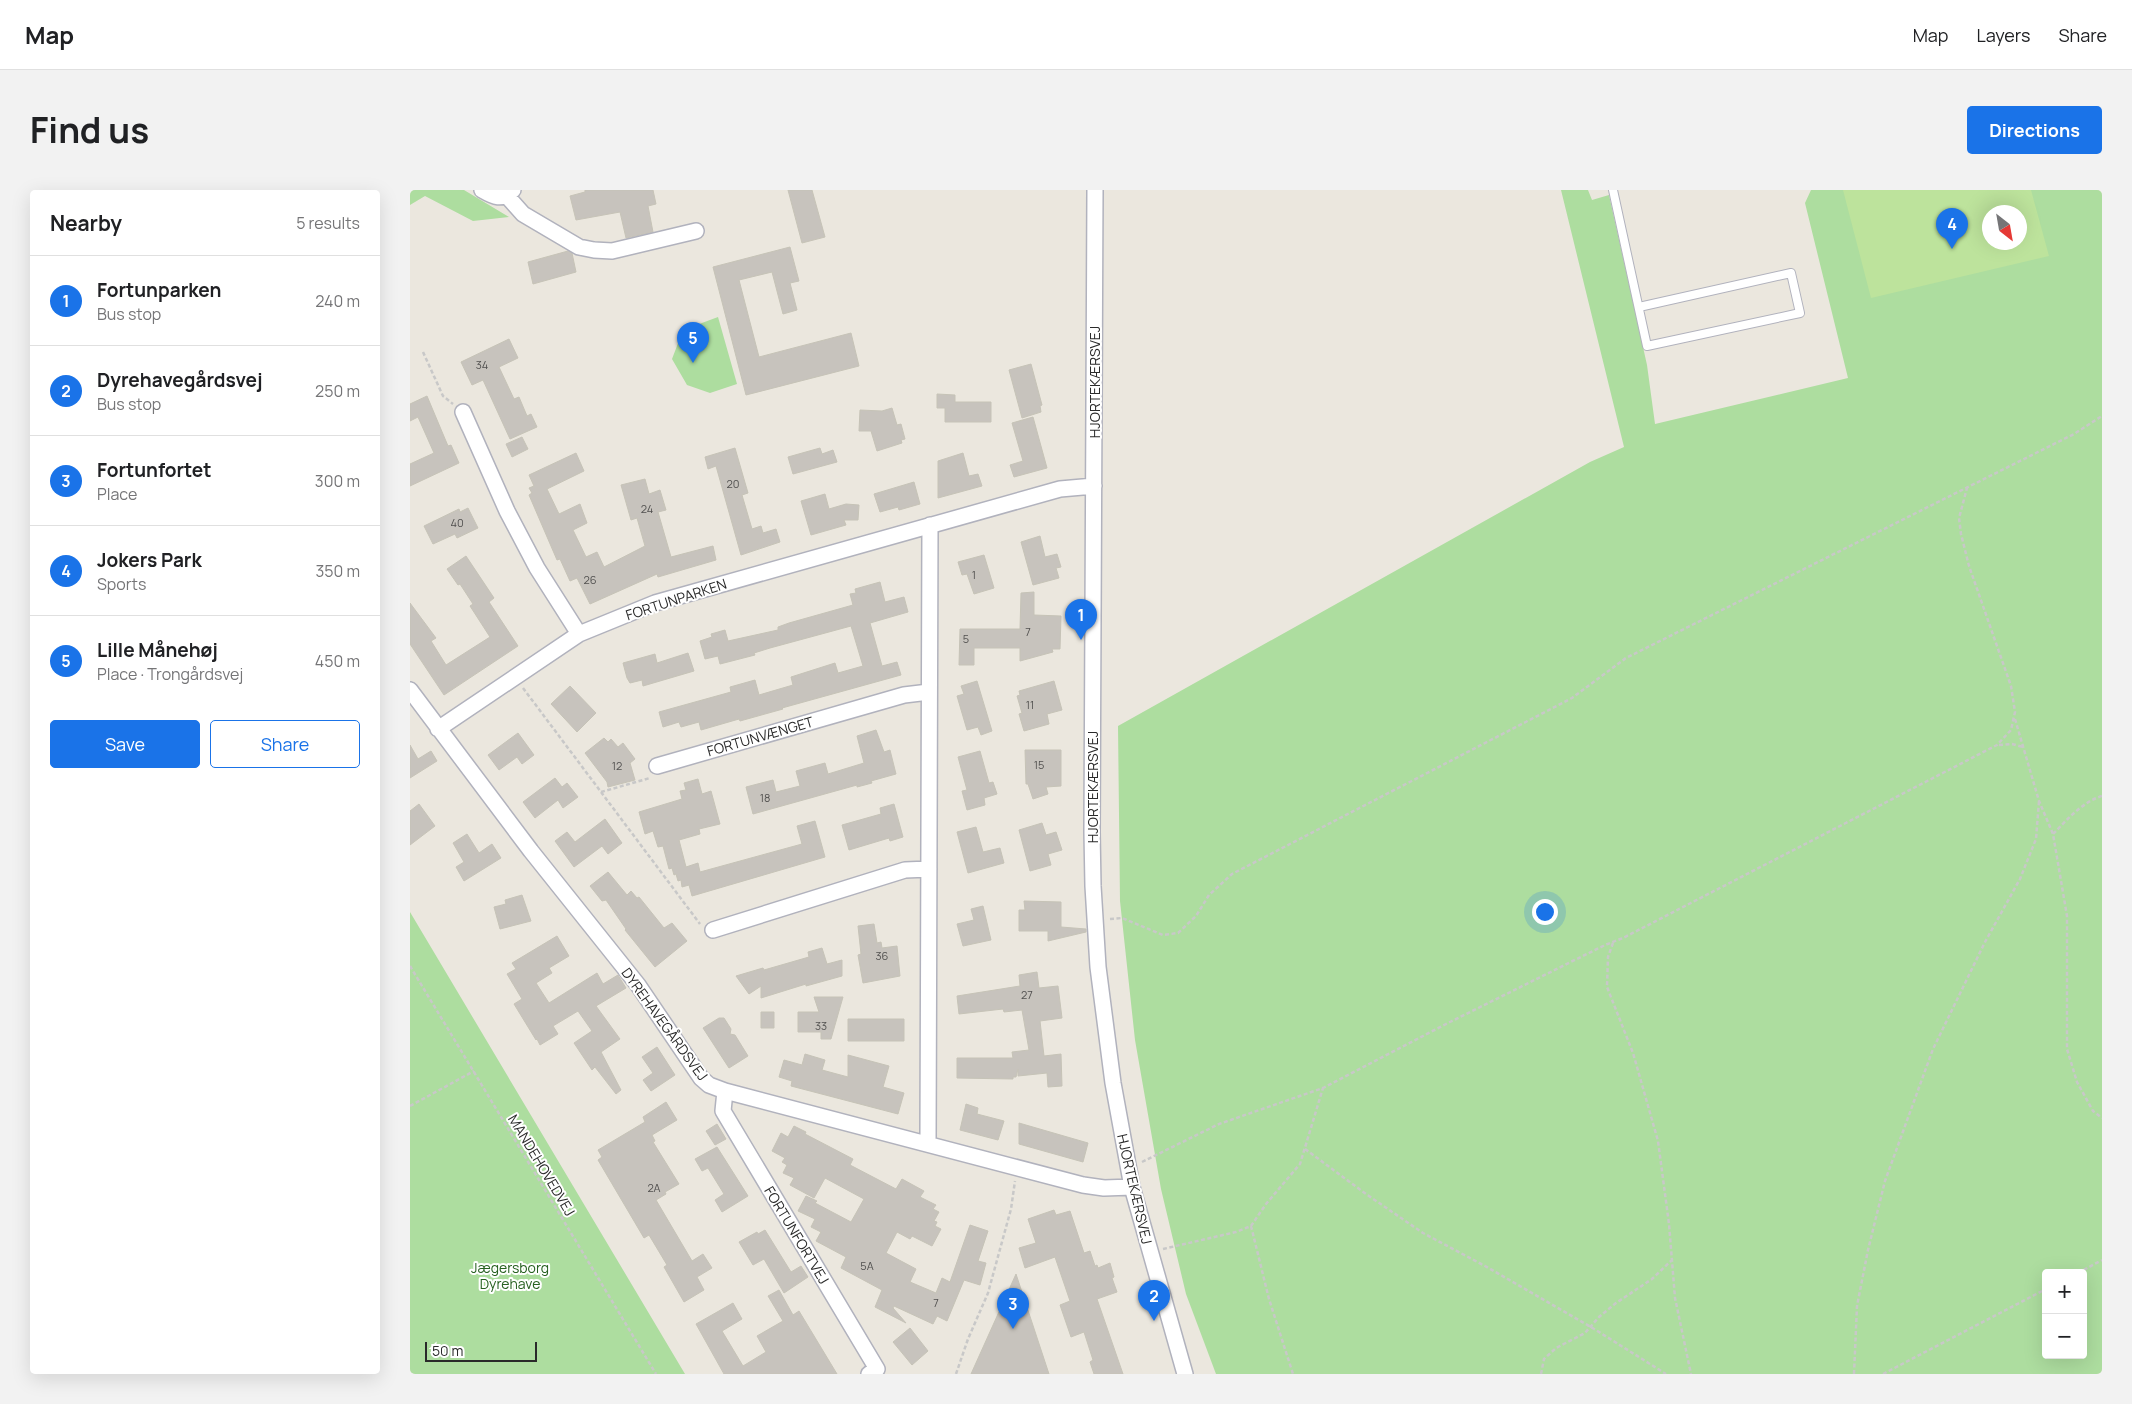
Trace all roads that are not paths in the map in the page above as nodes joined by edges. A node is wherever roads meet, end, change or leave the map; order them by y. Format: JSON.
{"nodes":[{"id":1,"x":482,"y":190,"type":"edge"},
{"id":2,"x":1095,"y":190,"type":"edge"},
{"id":3,"x":1613,"y":190,"type":"edge"},
{"id":4,"x":510,"y":193,"type":"edge"},
{"id":5,"x":696,"y":231,"type":"dead end"},
{"id":6,"x":1639,"y":306,"type":"junction"},
{"id":7,"x":463,"y":412,"type":"road end"},
{"id":8,"x":1094,"y":486,"type":"junction"},
{"id":9,"x":930,"y":525,"type":"junction"},
{"id":10,"x":579,"y":634,"type":"junction"},
{"id":11,"x":410,"y":690,"type":"edge"},
{"id":12,"x":929,"y":692,"type":"junction"},
{"id":13,"x":438,"y":728,"type":"junction"},
{"id":14,"x":657,"y":766,"type":"road end"},
{"id":15,"x":929,"y":869,"type":"junction"},
{"id":16,"x":713,"y":930,"type":"road end"},
{"id":17,"x":725,"y":1091,"type":"junction"},
{"id":18,"x":928,"y":1143,"type":"junction"},
{"id":19,"x":1132,"y":1187,"type":"junction"},
{"id":20,"x":875,"y":1372,"type":"edge"},
{"id":21,"x":1185,"y":1374,"type":"edge"}],
"edges":[{"from":1,"to":4,"type":"street"},
{"from":2,"to":8,"type":"street","name":"HJORTEKÆRSVEJ"},
{"from":3,"to":6,"type":"lane"},
{"from":4,"to":5,"type":"street"},
{"from":6,"to":6,"type":"lane"},
{"from":7,"to":10,"type":"street"},
{"from":8,"to":9,"type":"street","name":"FORTUNPARKEN"},
{"from":8,"to":19,"type":"street","name":"HJORTEKÆRSVEJ"},
{"from":9,"to":10,"type":"street","name":"FORTUNPARKEN"},
{"from":9,"to":12,"type":"street"},
{"from":10,"to":13,"type":"street","name":"FORTUNPARKEN"},
{"from":11,"to":13,"type":"street","name":"DYREHAVEGÅRDSVEJ"},
{"from":12,"to":14,"type":"street","name":"FORTUNVÆNGET"},
{"from":12,"to":15,"type":"street"},
{"from":13,"to":17,"type":"street","name":"DYREHAVEGÅRDSVEJ"},
{"from":15,"to":16,"type":"street"},
{"from":15,"to":18,"type":"street"},
{"from":17,"to":18,"type":"street","name":"DYREHAVEGÅRDSVEJ"},
{"from":17,"to":20,"type":"street","name":"FORTUNFORTVEJ"},
{"from":18,"to":19,"type":"street","name":"DYREHAVEGÅRDSVEJ"},
{"from":19,"to":21,"type":"street","name":"HJORTEKÆRSVEJ"}]}
